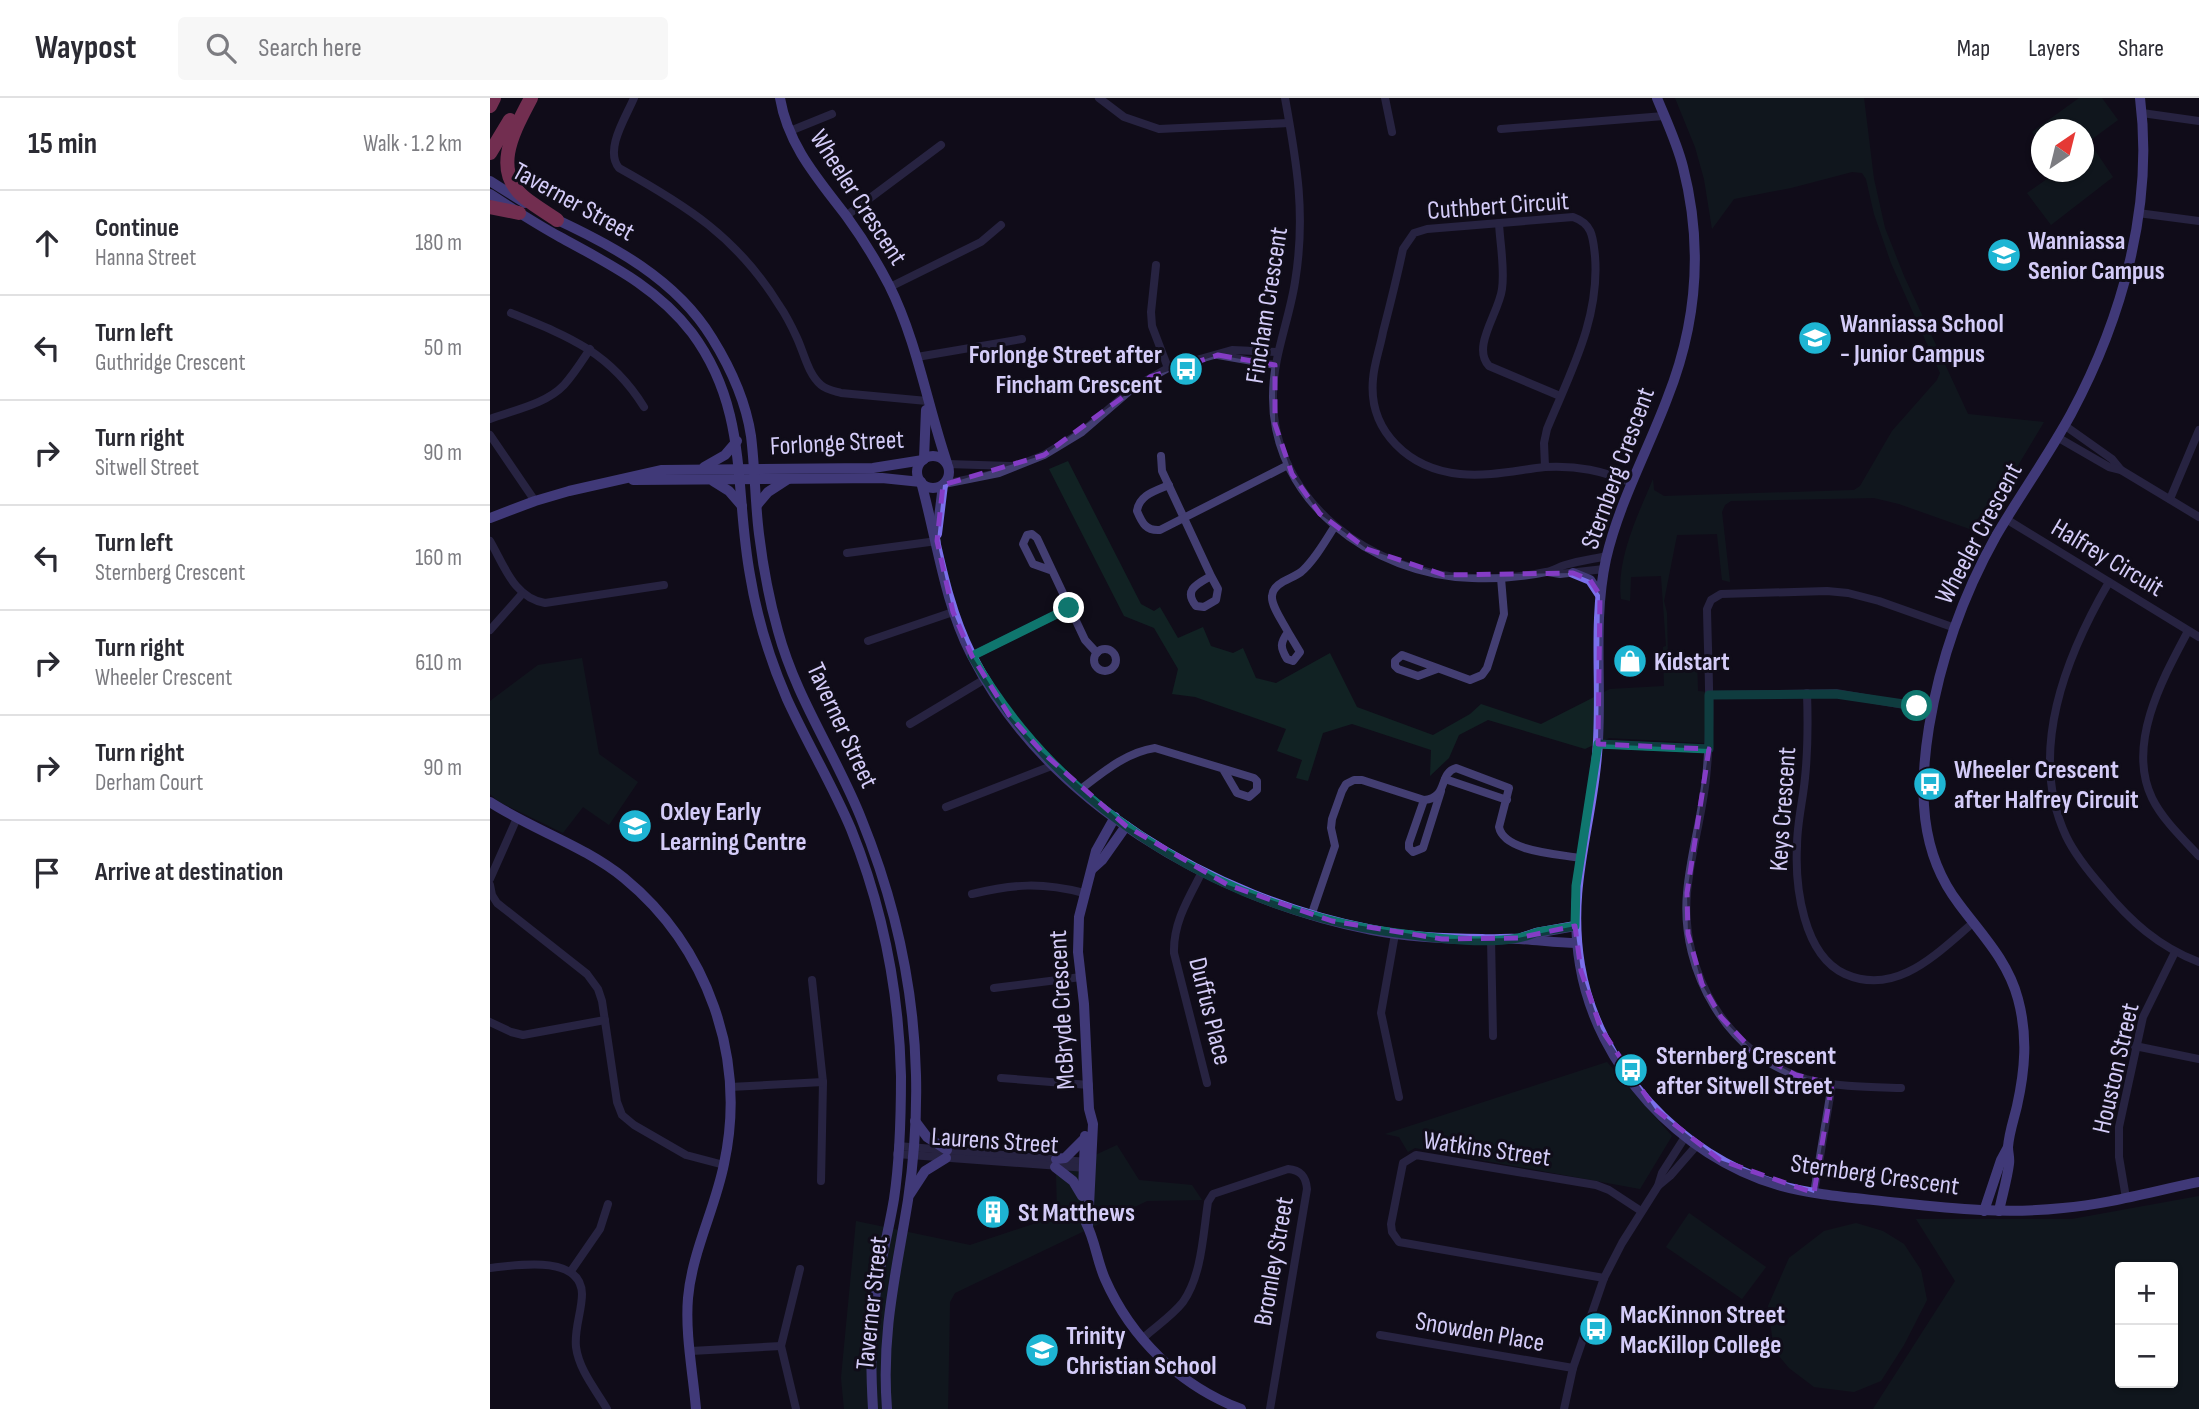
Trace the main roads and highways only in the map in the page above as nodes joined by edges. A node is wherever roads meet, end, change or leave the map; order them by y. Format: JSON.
{"nodes":[{"id":1,"x":494,"y":98,"type":"edge"},
{"id":2,"x":523,"y":98,"type":"edge"},
{"id":3,"x":531,"y":98,"type":"edge"},
{"id":4,"x":490,"y":106,"type":"edge"},
{"id":5,"x":490,"y":153,"type":"edge"},
{"id":6,"x":490,"y":207,"type":"edge"},
{"id":7,"x":519,"y":213,"type":"road end"},
{"id":8,"x":557,"y":220,"type":"road end"}],
"edges":[{"from":1,"to":4,"type":"highway"},
{"from":2,"to":5,"type":"highway"},
{"from":3,"to":8,"type":"highway"},
{"from":6,"to":7,"type":"highway"}]}
